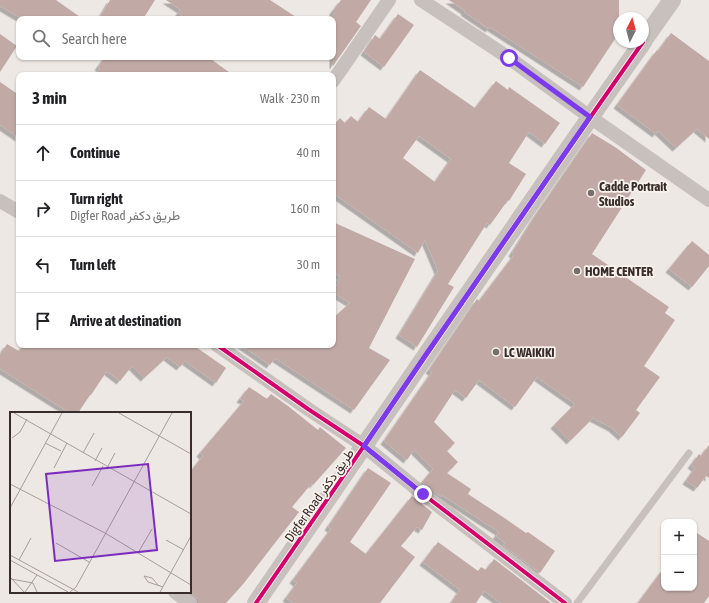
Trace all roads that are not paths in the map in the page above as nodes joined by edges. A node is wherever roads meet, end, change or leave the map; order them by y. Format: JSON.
{"nodes":[{"id":1,"x":389,"y":0,"type":"edge"},
{"id":2,"x":672,"y":0,"type":"edge"},
{"id":3,"x":424,"y":1,"type":"edge"},
{"id":4,"x":649,"y":33,"type":"edge"},
{"id":5,"x":639,"y":48,"type":"edge"},
{"id":6,"x":336,"y":77,"type":"edge"},
{"id":7,"x":590,"y":117,"type":"junction"},
{"id":8,"x":709,"y":200,"type":"edge"},
{"id":9,"x":0,"y":201,"type":"edge"},
{"id":10,"x":16,"y":210,"type":"edge"},
{"id":11,"x":221,"y":348,"type":"edge"},
{"id":12,"x":364,"y":446,"type":"junction"},
{"id":13,"x":689,"y":453,"type":"dead end"},
{"id":14,"x":176,"y":593,"type":"edge"},
{"id":15,"x":190,"y":603,"type":"edge"},
{"id":16,"x":256,"y":603,"type":"edge"},
{"id":17,"x":565,"y":603,"type":"edge"},
{"id":18,"x":577,"y":603,"type":"edge"}],
"edges":[{"from":1,"to":6,"type":"street"},
{"from":2,"to":4,"type":"street","name":"Digfer Road طريق دكفر"},
{"from":3,"to":7,"type":"street"},
{"from":5,"to":7,"type":"street","name":"Digfer Road طريق دكفر"},
{"from":7,"to":8,"type":"street"},
{"from":7,"to":12,"type":"street","name":"Digfer Road طريق دكفر"},
{"from":9,"to":10,"type":"street"},
{"from":11,"to":12,"type":"street"},
{"from":12,"to":16,"type":"street","name":"Digfer Road طريق دكفر"},
{"from":12,"to":17,"type":"street"},
{"from":13,"to":18,"type":"lane"},
{"from":14,"to":15,"type":"street"}]}
